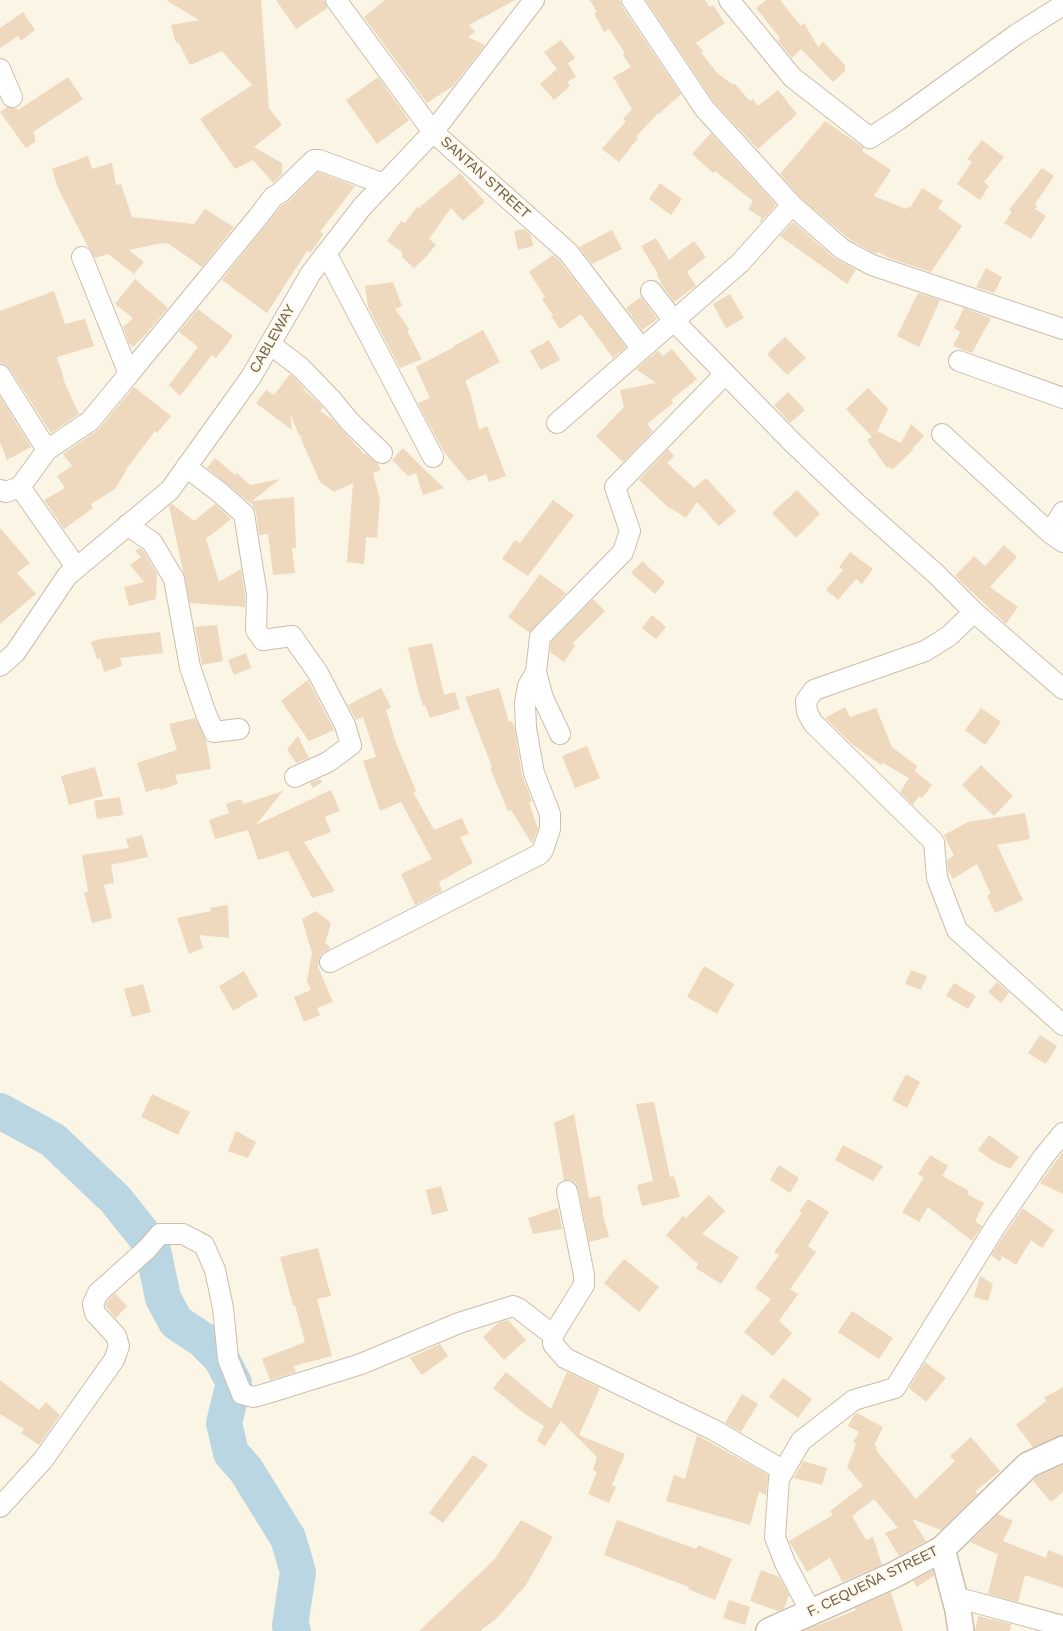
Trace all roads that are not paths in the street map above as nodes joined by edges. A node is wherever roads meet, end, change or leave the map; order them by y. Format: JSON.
{"nodes":[{"id":1,"x":336,"y":0,"type":"edge"},
{"id":2,"x":534,"y":0,"type":"edge"},
{"id":3,"x":632,"y":0,"type":"edge"},
{"id":4,"x":729,"y":0,"type":"edge"},
{"id":5,"x":1063,"y":5,"type":"edge"},
{"id":6,"x":0,"y":69,"type":"edge"},
{"id":7,"x":12,"y":97,"type":"dead end"},
{"id":8,"x":433,"y":132,"type":"junction"},
{"id":9,"x":384,"y":184,"type":"junction"},
{"id":10,"x":792,"y":205,"type":"junction"},
{"id":11,"x":326,"y":253,"type":"junction"},
{"id":12,"x":82,"y":257,"type":"dead end"},
{"id":13,"x":651,"y":291,"type":"dead end"},
{"id":14,"x":674,"y":321,"type":"junction"},
{"id":15,"x":1063,"y":329,"type":"edge"},
{"id":16,"x":270,"y":344,"type":"junction"},
{"id":17,"x":641,"y":348,"type":"junction"},
{"id":18,"x":959,"y":361,"type":"dead end"},
{"id":19,"x":129,"y":374,"type":"junction"},
{"id":20,"x":725,"y":374,"type":"junction"},
{"id":21,"x":0,"y":375,"type":"edge"},
{"id":22,"x":1063,"y":398,"type":"edge"},
{"id":23,"x":557,"y":423,"type":"dead end"},
{"id":24,"x":942,"y":434,"type":"dead end"},
{"id":25,"x":47,"y":450,"type":"junction"},
{"id":26,"x":382,"y":452,"type":"dead end"},
{"id":27,"x":433,"y":457,"type":"dead end"},
{"id":28,"x":186,"y":467,"type":"junction"},
{"id":29,"x":20,"y":487,"type":"junction"},
{"id":30,"x":0,"y":490,"type":"edge"},
{"id":31,"x":1063,"y":512,"type":"edge"},
{"id":32,"x":127,"y":525,"type":"junction"},
{"id":33,"x":1056,"y":538,"type":"edge"},
{"id":34,"x":76,"y":568,"type":"junction"},
{"id":35,"x":974,"y":612,"type":"junction"},
{"id":36,"x":0,"y":666,"type":"edge"},
{"id":37,"x":536,"y":672,"type":"junction"},
{"id":38,"x":1063,"y":689,"type":"edge"},
{"id":39,"x":239,"y":729,"type":"dead end"},
{"id":40,"x":560,"y":734,"type":"dead end"},
{"id":41,"x":295,"y":777,"type":"dead end"},
{"id":42,"x":330,"y":962,"type":"dead end"},
{"id":43,"x":1063,"y":1025,"type":"edge"},
{"id":44,"x":1063,"y":1133,"type":"edge"},
{"id":45,"x":567,"y":1191,"type":"dead end"},
{"id":46,"x":553,"y":1335,"type":"junction"},
{"id":47,"x":1063,"y":1449,"type":"edge"},
{"id":48,"x":784,"y":1471,"type":"junction"},
{"id":49,"x":0,"y":1507,"type":"edge"},
{"id":50,"x":942,"y":1549,"type":"junction"},
{"id":51,"x":955,"y":1596,"type":"junction"},
{"id":52,"x":811,"y":1612,"type":"junction"},
{"id":53,"x":1063,"y":1626,"type":"edge"},
{"id":54,"x":769,"y":1631,"type":"edge"},
{"id":55,"x":960,"y":1631,"type":"edge"}],
"edges":[{"from":1,"to":8,"type":"street","name":"SANTAN STREET"},
{"from":2,"to":8,"type":"street","name":"CABLEWAY"},
{"from":3,"to":10,"type":"street"},
{"from":4,"to":5,"type":"street"},
{"from":6,"to":7,"type":"street"},
{"from":8,"to":9,"type":"street","name":"CABLEWAY"},
{"from":8,"to":17,"type":"street","name":"SANTAN STREET"},
{"from":9,"to":11,"type":"street","name":"CABLEWAY"},
{"from":9,"to":19,"type":"street"},
{"from":10,"to":14,"type":"street"},
{"from":10,"to":15,"type":"street"},
{"from":11,"to":16,"type":"street","name":"CABLEWAY"},
{"from":11,"to":27,"type":"street"},
{"from":12,"to":19,"type":"street"},
{"from":13,"to":14,"type":"street"},
{"from":14,"to":17,"type":"street"},
{"from":14,"to":20,"type":"street"},
{"from":16,"to":26,"type":"street"},
{"from":16,"to":28,"type":"street","name":"CABLEWAY"},
{"from":17,"to":23,"type":"street"},
{"from":18,"to":22,"type":"street"},
{"from":19,"to":25,"type":"street"},
{"from":20,"to":35,"type":"street"},
{"from":20,"to":37,"type":"street"},
{"from":21,"to":25,"type":"street"},
{"from":24,"to":33,"type":"street"},
{"from":25,"to":29,"type":"street"},
{"from":28,"to":32,"type":"street","name":"CABLEWAY"},
{"from":28,"to":41,"type":"street"},
{"from":29,"to":30,"type":"street"},
{"from":29,"to":34,"type":"street"},
{"from":31,"to":33,"type":"street"},
{"from":32,"to":34,"type":"street","name":"CABLEWAY"},
{"from":32,"to":39,"type":"street"},
{"from":34,"to":36,"type":"street","name":"CABLEWAY"},
{"from":35,"to":38,"type":"street"},
{"from":35,"to":43,"type":"street"},
{"from":37,"to":40,"type":"street"},
{"from":37,"to":42,"type":"street"},
{"from":44,"to":48,"type":"street"},
{"from":45,"to":46,"type":"street"},
{"from":46,"to":48,"type":"street"},
{"from":46,"to":49,"type":"street"},
{"from":47,"to":50,"type":"street","name":"F. CEQUEÑA STREET"},
{"from":48,"to":52,"type":"street"},
{"from":50,"to":51,"type":"street"},
{"from":50,"to":52,"type":"street","name":"F. CEQUEÑA STREET"},
{"from":51,"to":53,"type":"street"},
{"from":51,"to":55,"type":"street"},
{"from":52,"to":54,"type":"street","name":"F. CEQUEÑA STREET"}]}
